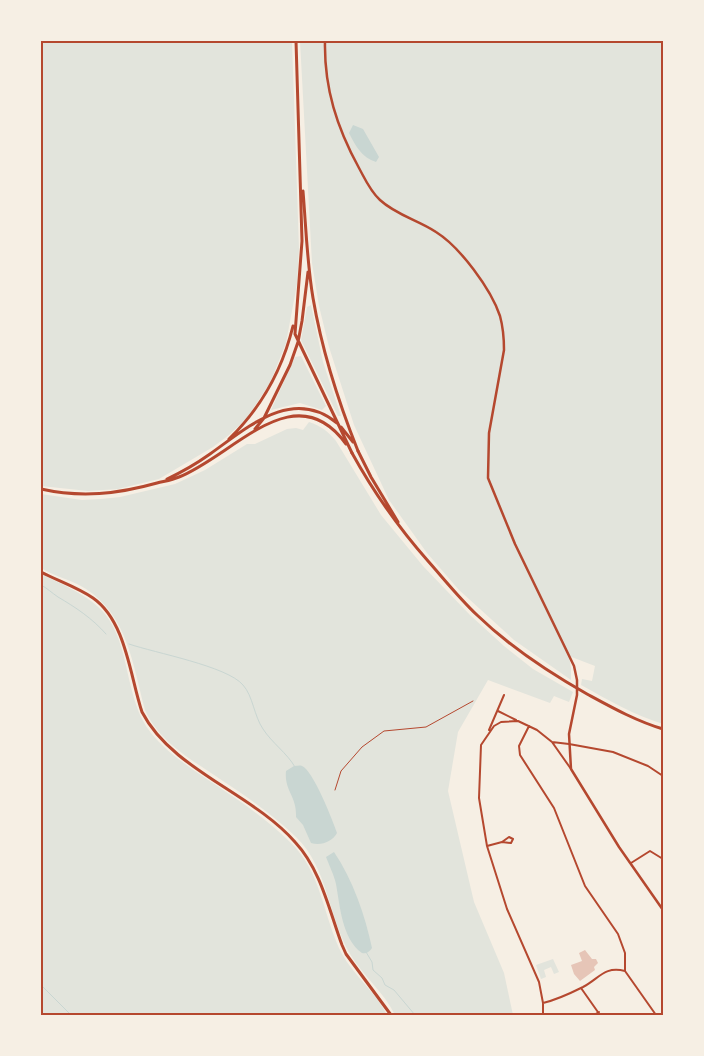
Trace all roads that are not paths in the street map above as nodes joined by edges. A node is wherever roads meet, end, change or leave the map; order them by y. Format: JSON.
{"nodes":[{"id":1,"x":296,"y":41,"type":"edge"},
{"id":2,"x":325,"y":41,"type":"edge"},
{"id":3,"x":300,"y":150,"type":"junction"},
{"id":4,"x":308,"y":265,"type":"junction"},
{"id":5,"x":296,"y":314,"type":"junction"},
{"id":6,"x":298,"y":342,"type":"junction"},
{"id":7,"x":264,"y":418,"type":"junction"},
{"id":8,"x":338,"y":424,"type":"junction"},
{"id":9,"x":251,"y":433,"type":"junction"},
{"id":10,"x":225,"y":443,"type":"junction"},
{"id":11,"x":358,"y":451,"type":"junction"},
{"id":12,"x":352,"y":453,"type":"junction"},
{"id":13,"x":160,"y":482,"type":"junction"},
{"id":14,"x":41,"y":489,"type":"edge"},
{"id":15,"x":403,"y":531,"type":"junction"},
{"id":16,"x":41,"y":572,"type":"edge"},
{"id":17,"x":504,"y":695,"type":"dead end"},
{"id":18,"x":498,"y":711,"type":"junction"},
{"id":19,"x":518,"y":721,"type":"junction"},
{"id":20,"x":530,"y":726,"type":"junction"},
{"id":21,"x":663,"y":729,"type":"edge"},
{"id":22,"x":488,"y":732,"type":"junction"},
{"id":23,"x":552,"y":742,"type":"junction"},
{"id":24,"x":569,"y":744,"type":"junction"},
{"id":25,"x":571,"y":769,"type":"junction"},
{"id":26,"x":663,"y":776,"type":"edge"},
{"id":27,"x":502,"y":842,"type":"dead end"},
{"id":28,"x":487,"y":846,"type":"junction"},
{"id":29,"x":663,"y":859,"type":"edge"},
{"id":30,"x":630,"y":864,"type":"junction"},
{"id":31,"x":663,"y":910,"type":"edge"},
{"id":32,"x":625,"y":970,"type":"junction"},
{"id":33,"x":581,"y":988,"type":"junction"},
{"id":34,"x":543,"y":1003,"type":"junction"},
{"id":35,"x":600,"y":1014,"type":"edge"},
{"id":36,"x":391,"y":1015,"type":"edge"},
{"id":37,"x":543,"y":1015,"type":"edge"},
{"id":38,"x":594,"y":1015,"type":"edge"},
{"id":39,"x":656,"y":1015,"type":"edge"}],
"edges":[{"from":1,"to":3,"type":"main road"},
{"from":2,"to":24,"type":"street"},
{"from":3,"to":4,"type":"main road"},
{"from":3,"to":5,"type":"main road"},
{"from":4,"to":6,"type":"main road"},
{"from":4,"to":11,"type":"main road"},
{"from":5,"to":6,"type":"main road"},
{"from":5,"to":10,"type":"main road"},
{"from":6,"to":7,"type":"main road"},
{"from":6,"to":8,"type":"main road"},
{"from":7,"to":8,"type":"main road"},
{"from":7,"to":9,"type":"main road"},
{"from":7,"to":10,"type":"main road"},
{"from":8,"to":11,"type":"main road"},
{"from":8,"to":12,"type":"main road"},
{"from":9,"to":12,"type":"main road"},
{"from":9,"to":13,"type":"main road"},
{"from":10,"to":13,"type":"main road"},
{"from":11,"to":15,"type":"main road"},
{"from":12,"to":15,"type":"main road"},
{"from":13,"to":14,"type":"main road"},
{"from":15,"to":21,"type":"main road"},
{"from":16,"to":36,"type":"main road"},
{"from":17,"to":18,"type":"street"},
{"from":18,"to":19,"type":"street"},
{"from":18,"to":22,"type":"street"},
{"from":19,"to":20,"type":"street"},
{"from":19,"to":22,"type":"street"},
{"from":20,"to":23,"type":"street"},
{"from":20,"to":32,"type":"street"},
{"from":22,"to":28,"type":"street"},
{"from":23,"to":24,"type":"street"},
{"from":23,"to":25,"type":"street"},
{"from":24,"to":25,"type":"street"},
{"from":24,"to":26,"type":"street"},
{"from":25,"to":30,"type":"street"},
{"from":27,"to":28,"type":"street"},
{"from":28,"to":34,"type":"street"},
{"from":29,"to":30,"type":"street"},
{"from":30,"to":31,"type":"street"},
{"from":32,"to":33,"type":"street"},
{"from":32,"to":39,"type":"street"},
{"from":33,"to":34,"type":"street"},
{"from":33,"to":35,"type":"street"},
{"from":34,"to":37,"type":"street"},
{"from":35,"to":38,"type":"street"}]}
